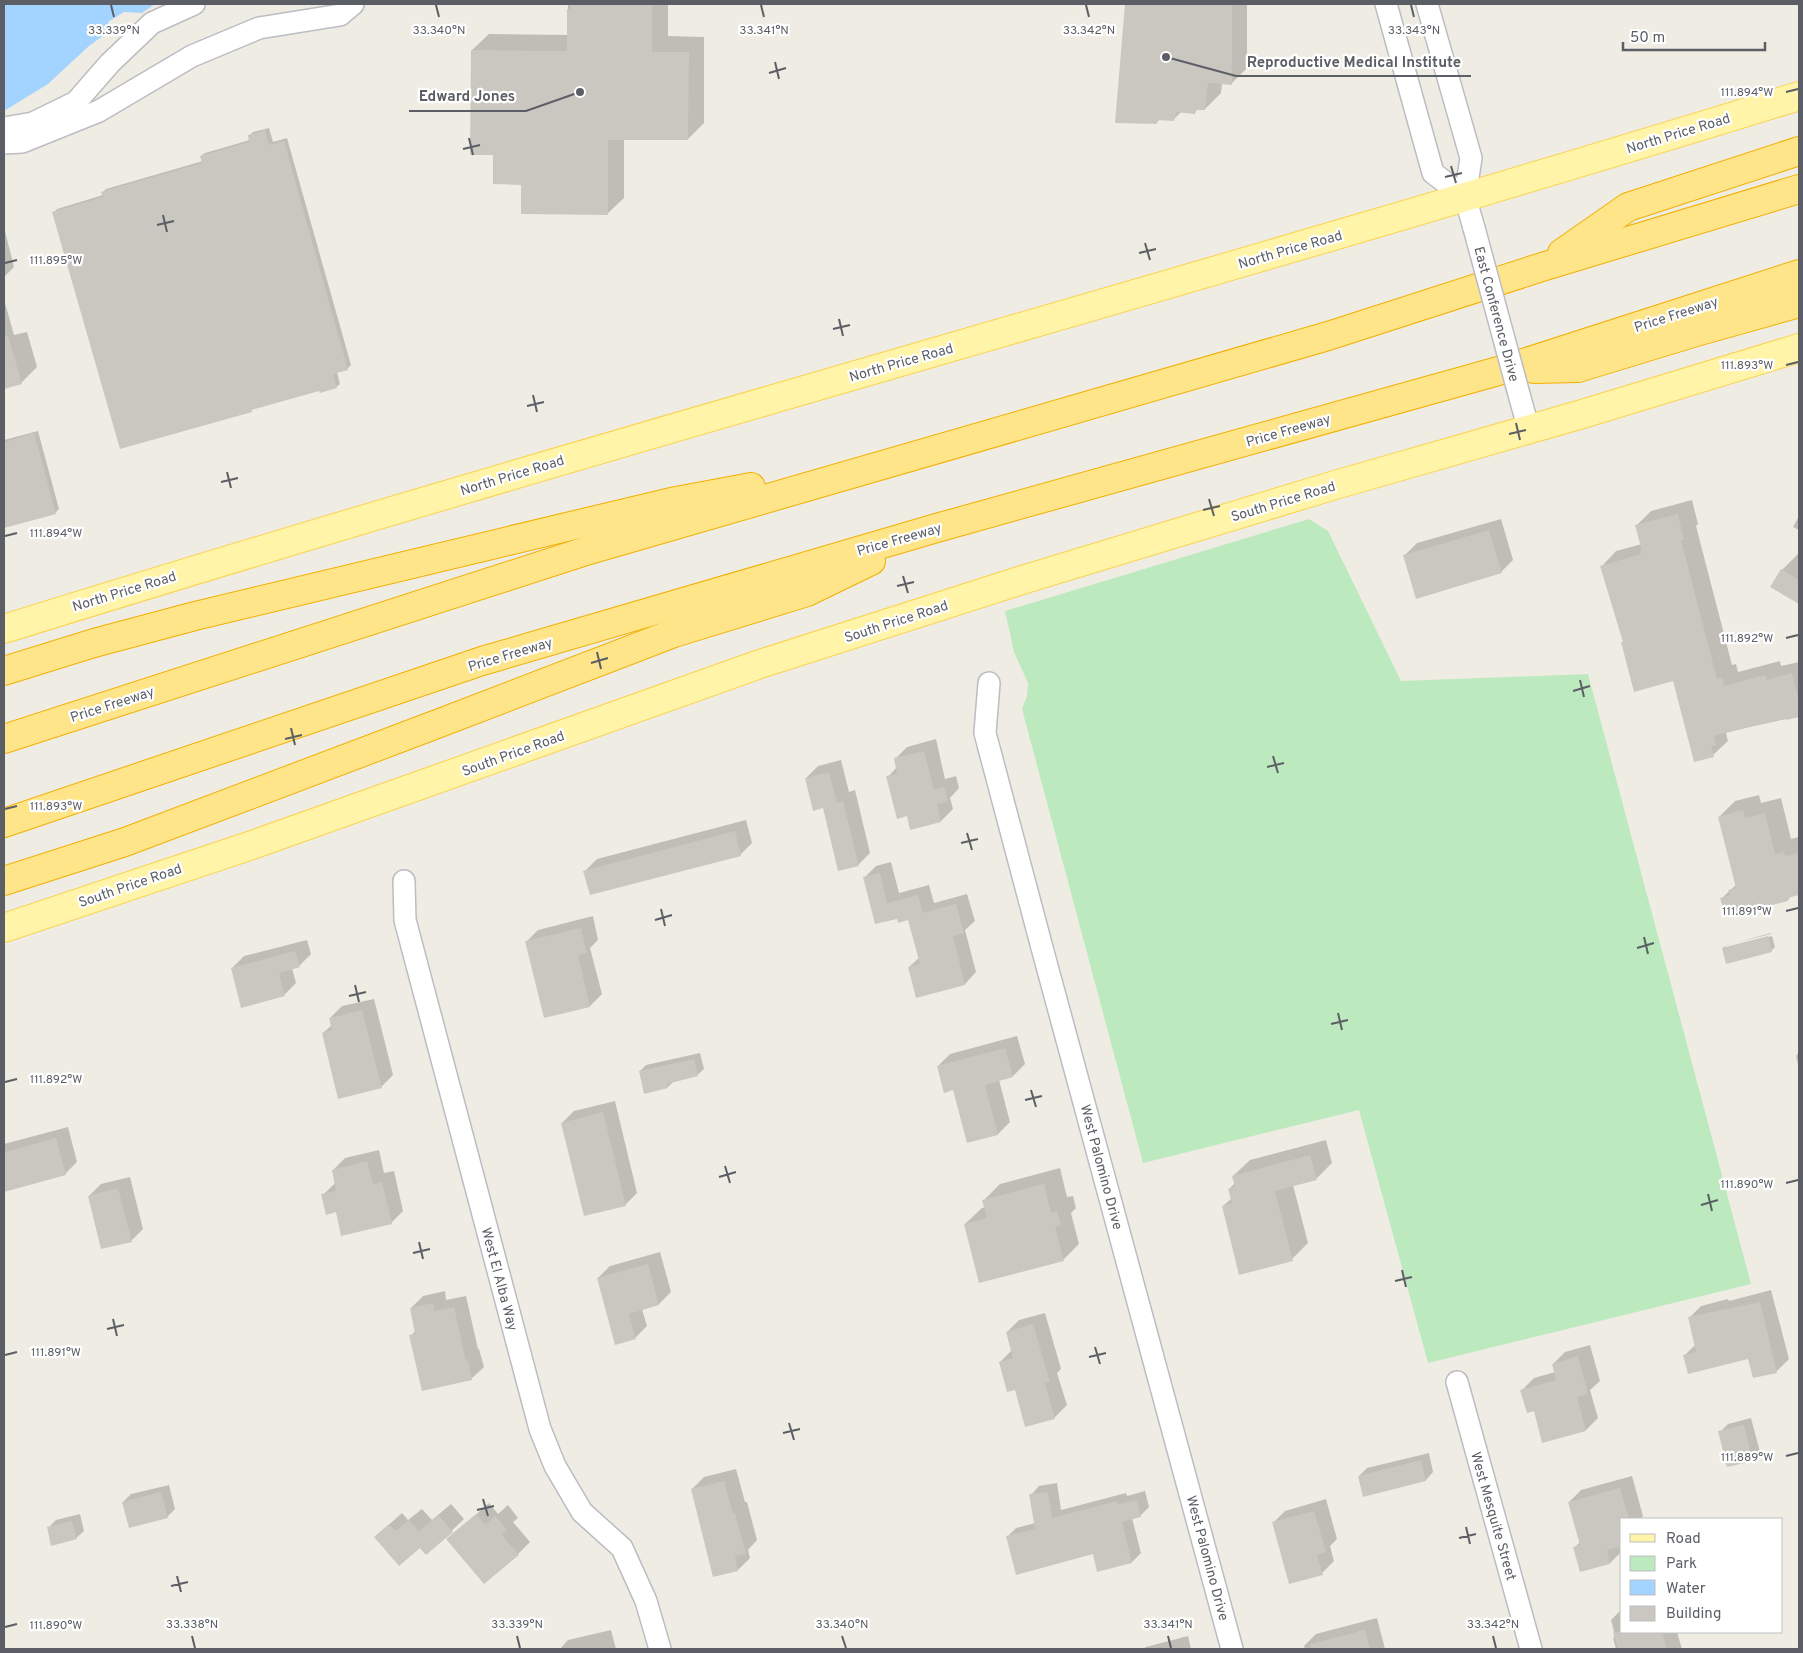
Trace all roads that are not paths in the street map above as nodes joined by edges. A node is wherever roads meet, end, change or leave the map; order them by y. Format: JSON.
{"nodes":[{"id":1,"x":194,"y":4,"type":"edge"},
{"id":2,"x":353,"y":4,"type":"edge"},
{"id":3,"x":1386,"y":4,"type":"edge"},
{"id":4,"x":1427,"y":4,"type":"edge"},
{"id":5,"x":1799,"y":96,"type":"edge"},
{"id":6,"x":4,"y":128,"type":"edge"},
{"id":7,"x":4,"y":144,"type":"edge"},
{"id":8,"x":1799,"y":151,"type":"edge"},
{"id":9,"x":1799,"y":189,"type":"edge"},
{"id":10,"x":1465,"y":197,"type":"junction"},
{"id":11,"x":1542,"y":267,"type":"junction"},
{"id":12,"x":1799,"y":274,"type":"edge"},
{"id":13,"x":1799,"y":303,"type":"edge"},
{"id":14,"x":1799,"y":348,"type":"edge"},
{"id":15,"x":1502,"y":370,"type":"junction"},
{"id":16,"x":1528,"y":430,"type":"junction"},
{"id":17,"x":934,"y":450,"type":"junction"},
{"id":18,"x":940,"y":527,"type":"junction"},
{"id":19,"x":4,"y":629,"type":"edge"},
{"id":20,"x":4,"y":671,"type":"edge"},
{"id":21,"x":989,"y":683,"type":"dead end"},
{"id":22,"x":4,"y":739,"type":"edge"},
{"id":23,"x":4,"y":823,"type":"edge"},
{"id":24,"x":404,"y":880,"type":"dead end"},
{"id":25,"x":4,"y":881,"type":"edge"},
{"id":26,"x":4,"y":928,"type":"edge"},
{"id":27,"x":1456,"y":1382,"type":"dead end"},
{"id":28,"x":660,"y":1649,"type":"edge"},
{"id":29,"x":1232,"y":1649,"type":"edge"},
{"id":30,"x":1531,"y":1649,"type":"edge"}],
"edges":[{"from":1,"to":6,"type":"street"},
{"from":2,"to":7,"type":"street"},
{"from":3,"to":10,"type":"street"},
{"from":4,"to":10,"type":"street","name":"East Conference Drive"},
{"from":5,"to":10,"type":"main road","name":"North Price Road"},
{"from":8,"to":11,"type":"highway"},
{"from":9,"to":11,"type":"highway","name":"Price Freeway"},
{"from":10,"to":16,"type":"street","name":"East Conference Drive","bridge":true},
{"from":10,"to":19,"type":"main road","name":"North Price Road"},
{"from":11,"to":17,"type":"highway","name":"Price Freeway"},
{"from":12,"to":15,"type":"highway","name":"Price Freeway"},
{"from":13,"to":15,"type":"highway"},
{"from":14,"to":16,"type":"main road","name":"South Price Road"},
{"from":15,"to":18,"type":"highway","name":"Price Freeway"},
{"from":16,"to":26,"type":"main road","name":"South Price Road"},
{"from":17,"to":20,"type":"highway"},
{"from":17,"to":22,"type":"highway","name":"Price Freeway"},
{"from":18,"to":23,"type":"highway","name":"Price Freeway"},
{"from":18,"to":25,"type":"highway"},
{"from":21,"to":29,"type":"street","name":"West Palomino Drive"},
{"from":24,"to":28,"type":"street","name":"West El Alba Way"},
{"from":27,"to":30,"type":"street","name":"West Mesquite Street"}]}
